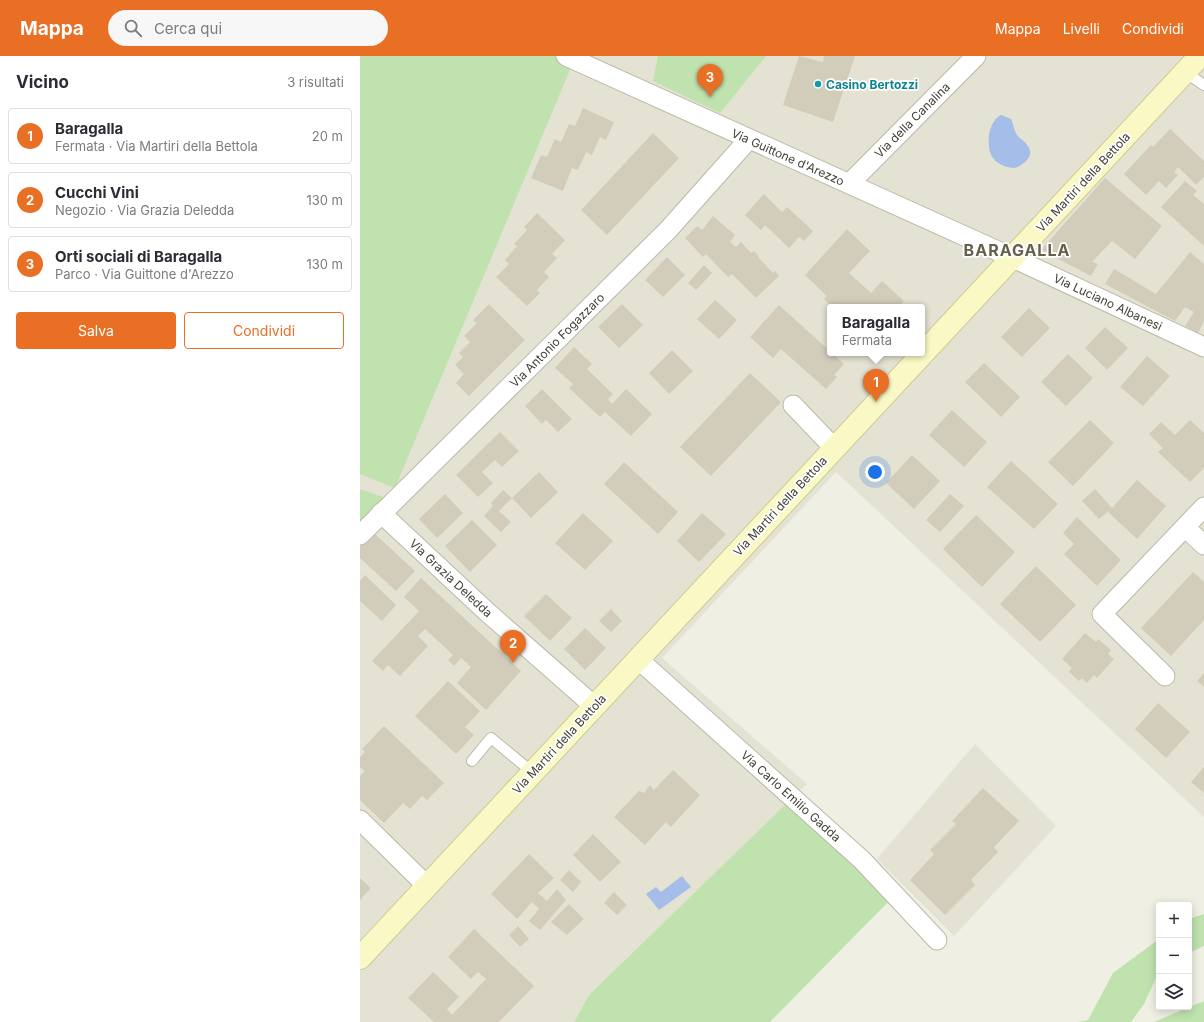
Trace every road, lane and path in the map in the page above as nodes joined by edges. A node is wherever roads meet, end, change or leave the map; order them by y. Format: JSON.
{"nodes":[{"id":1,"x":566,"y":56,"type":"edge"},
{"id":2,"x":976,"y":56,"type":"edge"},
{"id":3,"x":1200,"y":56,"type":"edge"},
{"id":4,"x":1185,"y":72,"type":"junction"},
{"id":5,"x":1204,"y":85,"type":"edge"},
{"id":6,"x":748,"y":139,"type":"junction"},
{"id":7,"x":849,"y":184,"type":"junction"},
{"id":8,"x":1011,"y":257,"type":"junction"},
{"id":9,"x":1204,"y":347,"type":"edge"},
{"id":10,"x":925,"y":350,"type":"edge"},
{"id":11,"x":919,"y":356,"type":"edge"},
{"id":12,"x":792,"y":405,"type":"dead end"},
{"id":13,"x":834,"y":448,"type":"junction"},
{"id":14,"x":1204,"y":507,"type":"edge"},
{"id":15,"x":381,"y":513,"type":"junction"},
{"id":16,"x":1185,"y":527,"type":"junction"},
{"id":17,"x":360,"y":535,"type":"edge"},
{"id":18,"x":1204,"y":545,"type":"edge"},
{"id":19,"x":638,"y":659,"type":"junction"},
{"id":20,"x":1165,"y":676,"type":"dead end"},
{"id":21,"x":594,"y":706,"type":"junction"},
{"id":22,"x":472,"y":760,"type":"dead end"},
{"id":23,"x":532,"y":772,"type":"junction"},
{"id":24,"x":360,"y":820,"type":"edge"},
{"id":25,"x":427,"y":886,"type":"junction"},
{"id":26,"x":937,"y":940,"type":"dead end"},
{"id":27,"x":360,"y":958,"type":"edge"}],
"edges":[{"from":1,"to":6,"type":"street","name":"Via Guittone d'Arezzo"},
{"from":2,"to":7,"type":"street","name":"Via della Canalina"},
{"from":3,"to":4,"type":"main road","name":"Via Martiri della Bettola"},
{"from":4,"to":5,"type":"lane"},
{"from":4,"to":8,"type":"main road","name":"Via Martiri della Bettola"},
{"from":6,"to":7,"type":"street","name":"Via Guittone d'Arezzo"},
{"from":6,"to":15,"type":"street","name":"Via Antonio Fogazzaro"},
{"from":7,"to":8,"type":"street","name":"Via Guittone d'Arezzo"},
{"from":8,"to":9,"type":"street","name":"Via Luciano Albanesi"},
{"from":8,"to":10,"type":"main road","name":"Via Martiri della Bettola"},
{"from":11,"to":13,"type":"main road","name":"Via Martiri della Bettola"},
{"from":12,"to":13,"type":"street"},
{"from":13,"to":19,"type":"main road","name":"Via Martiri della Bettola"},
{"from":14,"to":16,"type":"street"},
{"from":15,"to":17,"type":"street","name":"Via Antonio Fogazzaro"},
{"from":15,"to":21,"type":"street","name":"Via Grazia Deledda"},
{"from":16,"to":18,"type":"street"},
{"from":16,"to":20,"type":"street"},
{"from":19,"to":21,"type":"main road","name":"Via Martiri della Bettola"},
{"from":19,"to":26,"type":"street","name":"Via Carlo Emilio Gadda"},
{"from":21,"to":23,"type":"main road","name":"Via Martiri della Bettola"},
{"from":22,"to":23,"type":"lane"},
{"from":23,"to":25,"type":"main road","name":"Via Martiri della Bettola"},
{"from":24,"to":25,"type":"street"},
{"from":25,"to":27,"type":"main road","name":"Via Martiri della Bettola"}]}
